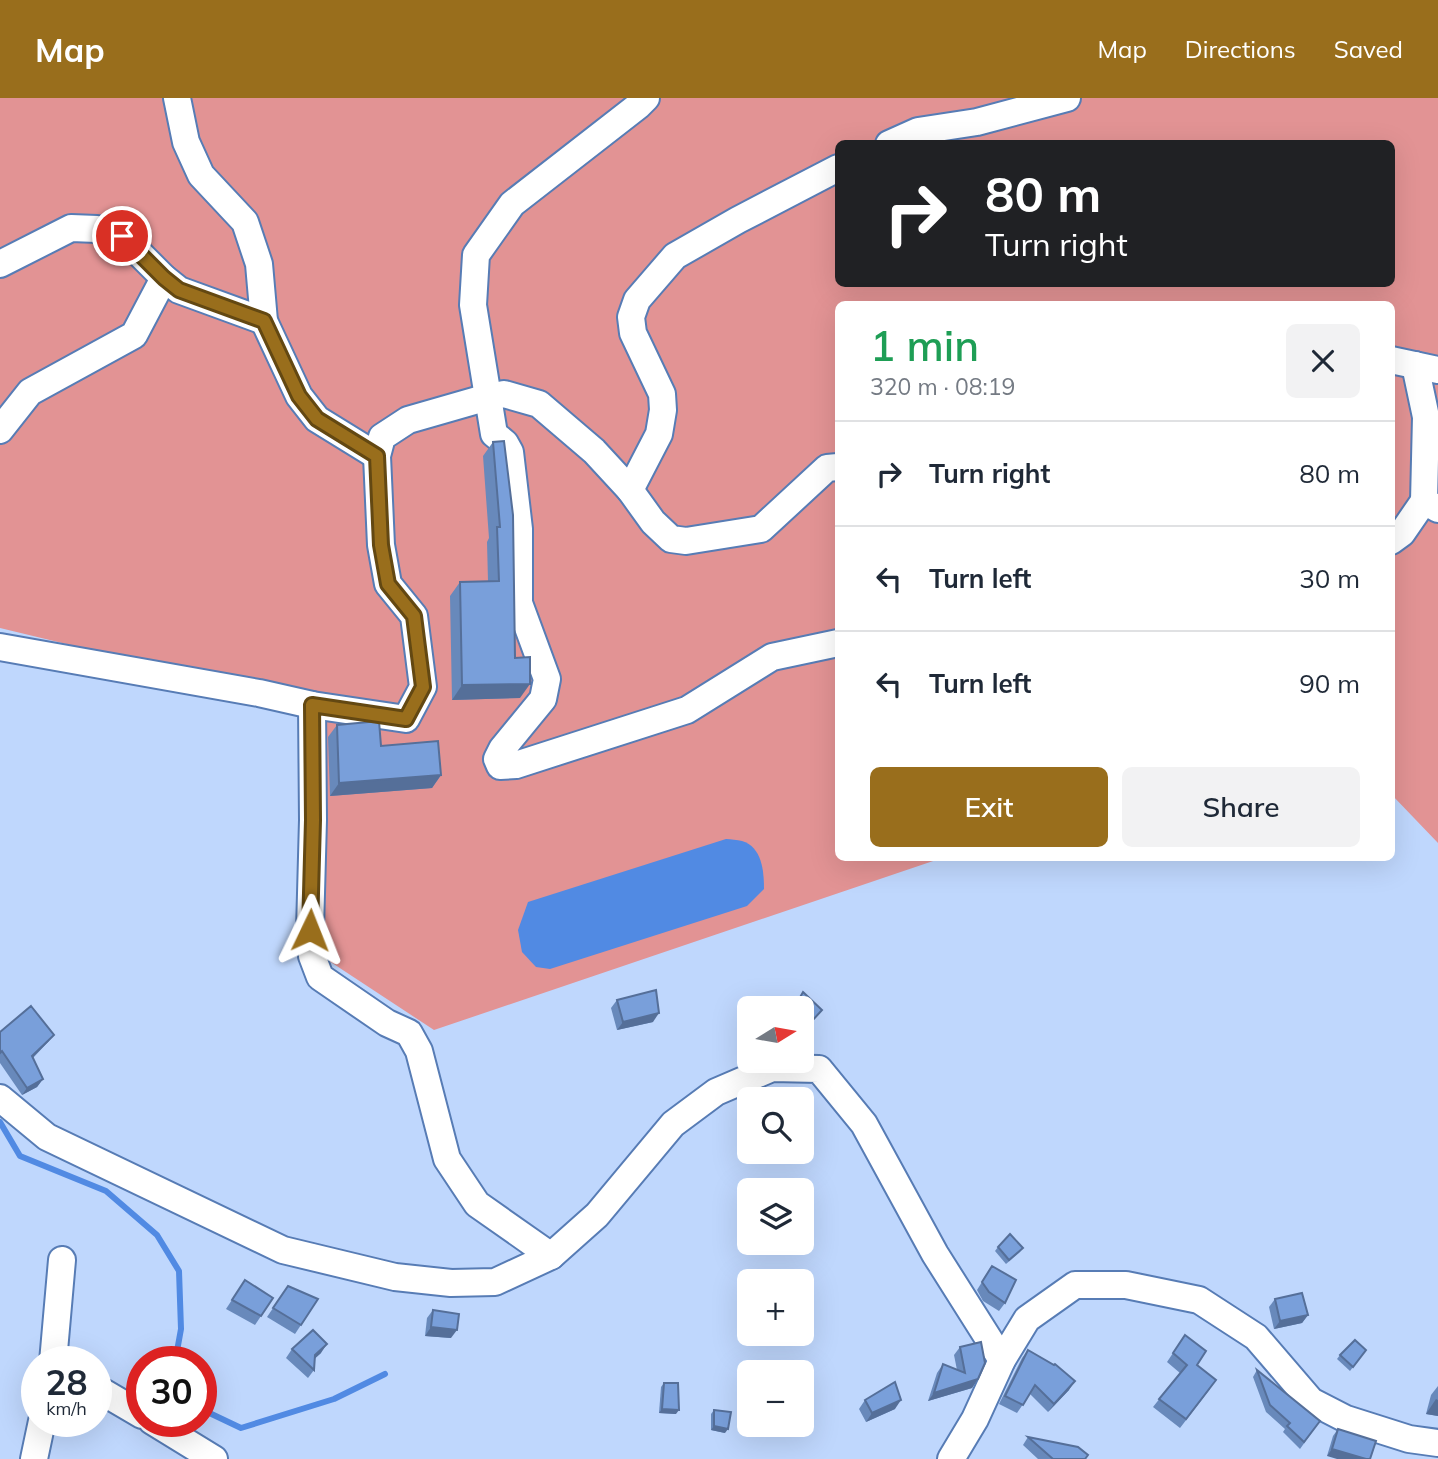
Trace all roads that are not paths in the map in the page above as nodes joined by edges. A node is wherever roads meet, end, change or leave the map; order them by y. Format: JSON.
{"nodes":[{"id":1,"x":177,"y":98,"type":"edge"},
{"id":2,"x":646,"y":98,"type":"edge"},
{"id":3,"x":1068,"y":98,"type":"edge"},
{"id":4,"x":898,"y":140,"type":"edge"},
{"id":5,"x":835,"y":170,"type":"edge"},
{"id":6,"x":0,"y":264,"type":"edge"},
{"id":7,"x":164,"y":278,"type":"junction"},
{"id":8,"x":264,"y":321,"type":"junction"},
{"id":9,"x":1415,"y":365,"type":"edge"},
{"id":10,"x":488,"y":397,"type":"junction"},
{"id":11,"x":0,"y":430,"type":"edge"},
{"id":12,"x":377,"y":456,"type":"junction"},
{"id":13,"x":835,"y":467,"type":"edge"},
{"id":14,"x":630,"y":490,"type":"junction"},
{"id":15,"x":1431,"y":505,"type":"edge"},
{"id":16,"x":1395,"y":538,"type":"edge"},
{"id":17,"x":835,"y":644,"type":"edge"},
{"id":18,"x":0,"y":647,"type":"edge"},
{"id":19,"x":312,"y":718,"type":"junction"},
{"id":20,"x":0,"y":1098,"type":"edge"},
{"id":21,"x":551,"y":1256,"type":"junction"},
{"id":22,"x":62,"y":1260,"type":"dead end"},
{"id":23,"x":54,"y":1346,"type":"edge"},
{"id":24,"x":1002,"y":1360,"type":"junction"},
{"id":25,"x":38,"y":1437,"type":"edge"},
{"id":26,"x":174,"y":1437,"type":"edge"},
{"id":27,"x":1438,"y":1443,"type":"edge"},
{"id":28,"x":200,"y":1456,"type":"edge"},
{"id":29,"x":34,"y":1459,"type":"edge"},
{"id":30,"x":951,"y":1459,"type":"edge"}],
"edges":[{"from":1,"to":8,"type":"street"},
{"from":2,"to":10,"type":"street"},
{"from":3,"to":4,"type":"street"},
{"from":5,"to":14,"type":"street"},
{"from":6,"to":7,"type":"street"},
{"from":7,"to":8,"type":"street"},
{"from":7,"to":11,"type":"street"},
{"from":8,"to":12,"type":"street"},
{"from":9,"to":15,"type":"street"},
{"from":10,"to":12,"type":"street"},
{"from":10,"to":14,"type":"street"},
{"from":10,"to":17,"type":"street"},
{"from":12,"to":19,"type":"street"},
{"from":13,"to":14,"type":"street"},
{"from":15,"to":16,"type":"street"},
{"from":18,"to":19,"type":"street"},
{"from":19,"to":21,"type":"street"},
{"from":20,"to":21,"type":"street"},
{"from":21,"to":24,"type":"street"},
{"from":22,"to":23,"type":"street"},
{"from":24,"to":27,"type":"street"},
{"from":24,"to":30,"type":"street"},
{"from":25,"to":29,"type":"street"},
{"from":26,"to":28,"type":"street"}]}
